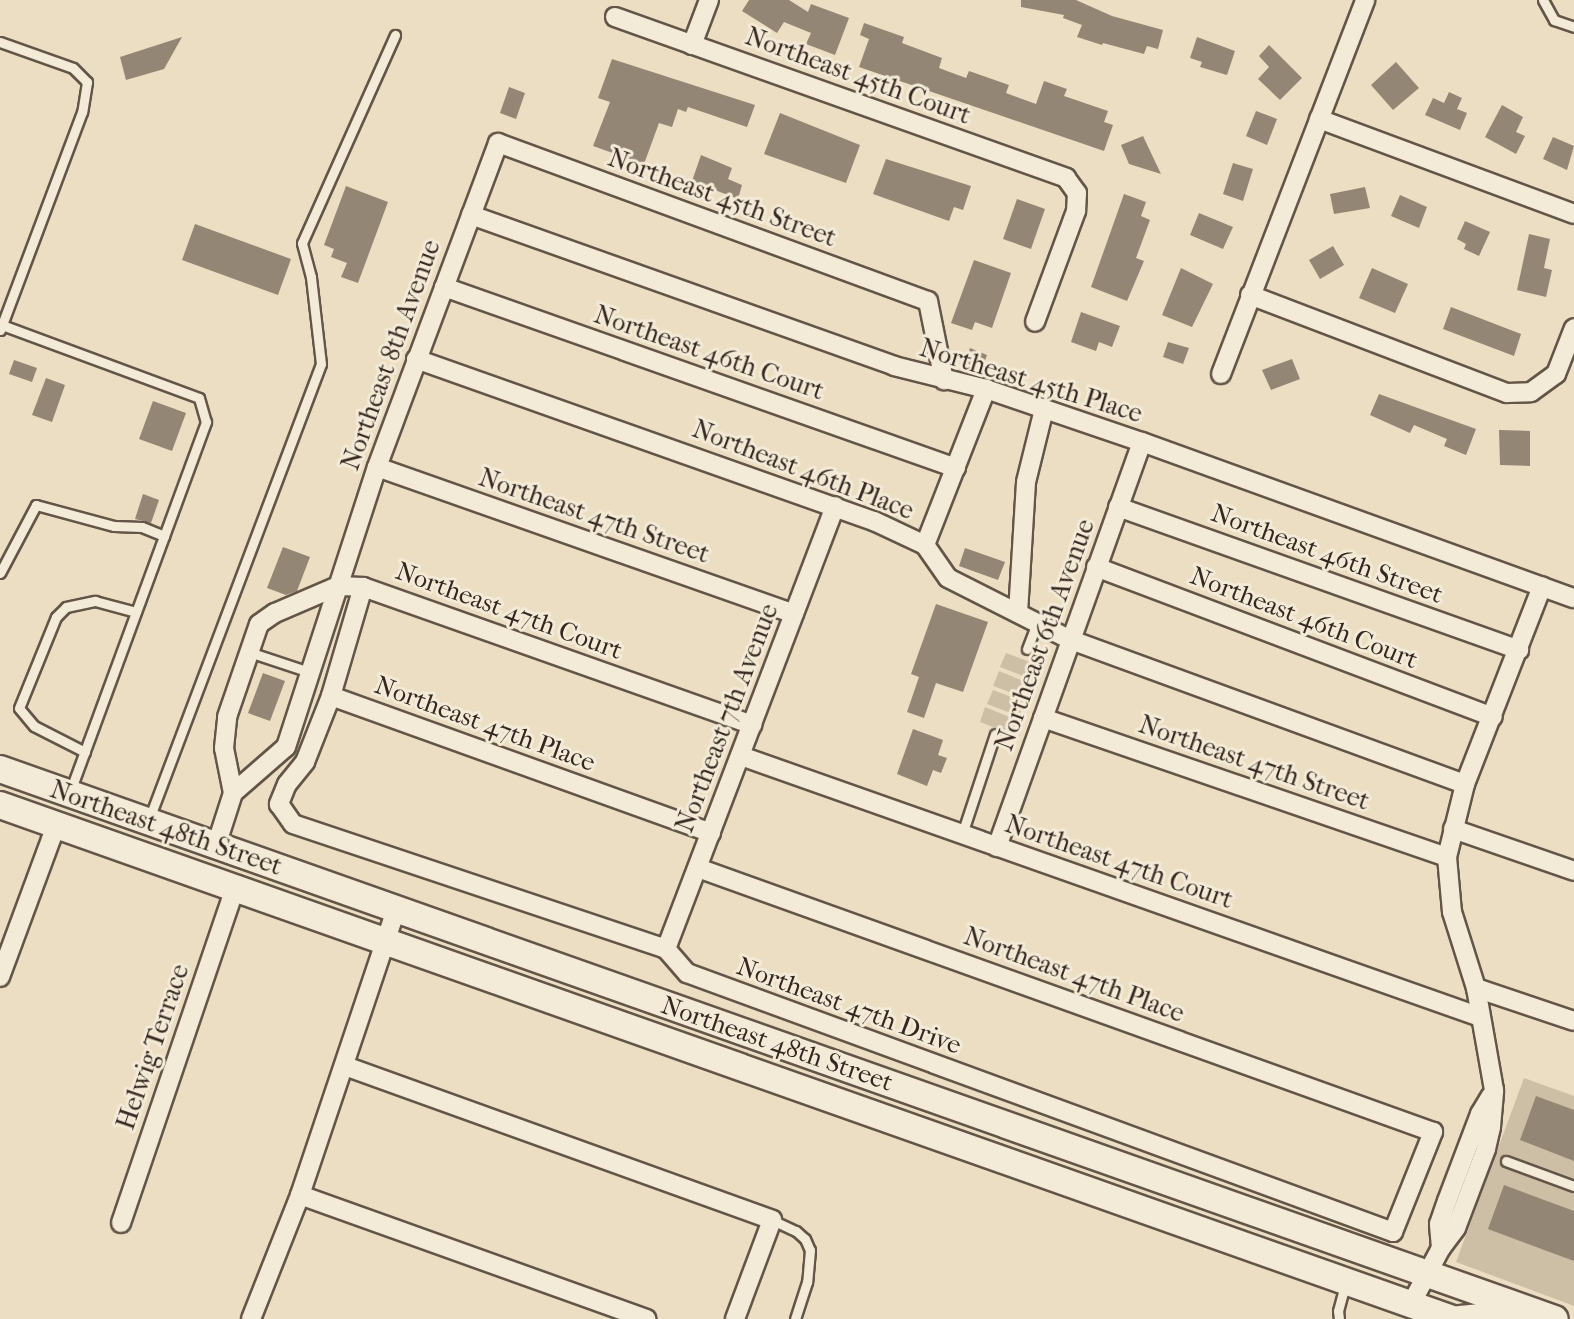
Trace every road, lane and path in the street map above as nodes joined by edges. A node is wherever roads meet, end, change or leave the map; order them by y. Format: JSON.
{"nodes":[{"id":1,"x":709,"y":0,"type":"edge"},
{"id":2,"x":1365,"y":0,"type":"edge"},
{"id":3,"x":1543,"y":0,"type":"edge"},
{"id":4,"x":615,"y":17,"type":"dead end"},
{"id":5,"x":1574,"y":27,"type":"edge"},
{"id":6,"x":395,"y":35,"type":"dead end"},
{"id":7,"x":0,"y":42,"type":"edge"},
{"id":8,"x":692,"y":45,"type":"junction"},
{"id":9,"x":1319,"y":119,"type":"junction"},
{"id":10,"x":498,"y":143,"type":"joint"},
{"id":11,"x":1574,"y":214,"type":"edge"},
{"id":12,"x":471,"y":215,"type":"junction"},
{"id":13,"x":444,"y":287,"type":"junction"},
{"id":14,"x":1250,"y":295,"type":"junction"},
{"id":15,"x":1035,"y":322,"type":"dead end"},
{"id":16,"x":1,"y":327,"type":"edge"},
{"id":17,"x":1574,"y":328,"type":"edge"},
{"id":18,"x":416,"y":359,"type":"junction"},
{"id":19,"x":1221,"y":374,"type":"dead end"},
{"id":20,"x":944,"y":380,"type":"junction"},
{"id":21,"x":986,"y":389,"type":"junction"},
{"id":22,"x":1044,"y":409,"type":"junction"},
{"id":23,"x":1142,"y":442,"type":"junction"},
{"id":24,"x":377,"y":467,"type":"junction"},
{"id":25,"x":956,"y":468,"type":"junction"},
{"id":26,"x":835,"y":506,"type":"junction"},
{"id":27,"x":1118,"y":507,"type":"junction"},
{"id":28,"x":164,"y":536,"type":"junction"},
{"id":29,"x":925,"y":545,"type":"junction"},
{"id":30,"x":1096,"y":567,"type":"junction"},
{"id":31,"x":0,"y":573,"type":"edge"},
{"id":32,"x":338,"y":586,"type":"junction"},
{"id":33,"x":1542,"y":586,"type":"junction"},
{"id":34,"x":363,"y":587,"type":"junction"},
{"id":35,"x":1574,"y":598,"type":"edge"},
{"id":36,"x":136,"y":612,"type":"junction"},
{"id":37,"x":1018,"y":613,"type":"junction"},
{"id":38,"x":794,"y":614,"type":"junction"},
{"id":39,"x":1037,"y":623,"type":"junction"},
{"id":40,"x":1071,"y":640,"type":"junction"},
{"id":41,"x":1027,"y":649,"type":"dead end"},
{"id":42,"x":1519,"y":650,"type":"junction"},
{"id":43,"x":249,"y":652,"type":"junction"},
{"id":44,"x":312,"y":673,"type":"junction"},
{"id":45,"x":331,"y":696,"type":"junction"},
{"id":46,"x":1493,"y":717,"type":"junction"},
{"id":47,"x":1043,"y":718,"type":"junction"},
{"id":48,"x":752,"y":725,"type":"junction"},
{"id":49,"x":995,"y":734,"type":"dead end"},
{"id":50,"x":85,"y":752,"type":"junction"},
{"id":51,"x":741,"y":756,"type":"junction"},
{"id":52,"x":0,"y":769,"type":"edge"},
{"id":53,"x":1465,"y":784,"type":"junction"},
{"id":54,"x":233,"y":793,"type":"junction"},
{"id":55,"x":69,"y":795,"type":"junction"},
{"id":56,"x":7,"y":808,"type":"edge"},
{"id":57,"x":148,"y":822,"type":"junction"},
{"id":58,"x":56,"y":826,"type":"junction"},
{"id":59,"x":1453,"y":829,"type":"junction"},
{"id":60,"x":711,"y":833,"type":"junction"},
{"id":61,"x":962,"y":834,"type":"junction"},
{"id":62,"x":216,"y":846,"type":"junction"},
{"id":63,"x":997,"y":847,"type":"junction"},
{"id":64,"x":1447,"y":857,"type":"junction"},
{"id":65,"x":698,"y":868,"type":"junction"},
{"id":66,"x":1574,"y":871,"type":"edge"},
{"id":67,"x":235,"y":888,"type":"junction"},
{"id":68,"x":396,"y":910,"type":"junction"},
{"id":69,"x":386,"y":942,"type":"junction"},
{"id":70,"x":666,"y":949,"type":"junction"},
{"id":71,"x":0,"y":977,"type":"edge"},
{"id":72,"x":1476,"y":988,"type":"junction"},
{"id":73,"x":1480,"y":1017,"type":"junction"},
{"id":74,"x":1574,"y":1021,"type":"edge"},
{"id":75,"x":345,"y":1066,"type":"junction"},
{"id":76,"x":1506,"y":1161,"type":"dead end"},
{"id":77,"x":1574,"y":1186,"type":"edge"},
{"id":78,"x":300,"y":1195,"type":"junction"},
{"id":79,"x":772,"y":1220,"type":"junction"},
{"id":80,"x":121,"y":1223,"type":"dead end"},
{"id":81,"x":1393,"y":1232,"type":"joint"},
{"id":82,"x":1427,"y":1275,"type":"junction"},
{"id":83,"x":1346,"y":1281,"type":"junction"},
{"id":84,"x":1414,"y":1310,"type":"edge"},
{"id":85,"x":1546,"y":1316,"type":"edge"},
{"id":86,"x":257,"y":1317,"type":"edge"},
{"id":87,"x":646,"y":1319,"type":"edge"},
{"id":88,"x":735,"y":1319,"type":"edge"},
{"id":89,"x":795,"y":1319,"type":"edge"},
{"id":90,"x":1339,"y":1319,"type":"edge"},
{"id":91,"x":1452,"y":1319,"type":"edge"},
{"id":92,"x":1460,"y":1319,"type":"edge"}],
"edges":[{"from":1,"to":8,"type":"street"},
{"from":2,"to":9,"type":"street"},
{"from":3,"to":5,"type":"lane"},
{"from":4,"to":8,"type":"street","name":"Northeast 45th Court"},
{"from":6,"to":57,"type":"lane"},
{"from":7,"to":16,"type":"lane"},
{"from":8,"to":15,"type":"street","name":"Northeast 45th Court"},
{"from":9,"to":11,"type":"street"},
{"from":9,"to":14,"type":"street"},
{"from":10,"to":12,"type":"street","name":"Northeast 8th Avenue"},
{"from":10,"to":20,"type":"street","name":"Northeast 45th Street"},
{"from":12,"to":13,"type":"street","name":"Northeast 8th Avenue"},
{"from":12,"to":20,"type":"street","name":"Northeast 45th Place"},
{"from":13,"to":18,"type":"street","name":"Northeast 8th Avenue"},
{"from":13,"to":25,"type":"street","name":"Northeast 46th Court"},
{"from":14,"to":17,"type":"street"},
{"from":14,"to":19,"type":"street"},
{"from":16,"to":28,"type":"lane"},
{"from":18,"to":24,"type":"street","name":"Northeast 8th Avenue"},
{"from":18,"to":26,"type":"street","name":"Northeast 46th Place"},
{"from":20,"to":21,"type":"street","name":"Northeast 45th Place"},
{"from":21,"to":22,"type":"street","name":"Northeast 45th Place"},
{"from":21,"to":25,"type":"street"},
{"from":22,"to":23,"type":"street","name":"Northeast 45th Place"},
{"from":22,"to":37,"type":"street"},
{"from":23,"to":27,"type":"street","name":"Northeast 6th Avenue"},
{"from":23,"to":33,"type":"street","name":"Northeast 45th Place"},
{"from":24,"to":32,"type":"street","name":"Northeast 8th Avenue"},
{"from":24,"to":38,"type":"street","name":"Northeast 47th Street"},
{"from":25,"to":29,"type":"street"},
{"from":26,"to":29,"type":"street","name":"Northeast 46th Place"},
{"from":26,"to":38,"type":"street","name":"Northeast 7th Avenue"},
{"from":27,"to":30,"type":"street","name":"Northeast 6th Avenue"},
{"from":27,"to":42,"type":"street","name":"Northeast 46th Street"},
{"from":28,"to":31,"type":"lane"},
{"from":28,"to":36,"type":"lane"},
{"from":29,"to":37,"type":"street","name":"Northeast 46th Place"},
{"from":30,"to":40,"type":"street","name":"Northeast 6th Avenue"},
{"from":30,"to":46,"type":"street","name":"Northeast 46th Court"},
{"from":32,"to":34,"type":"street","name":"Northeast 47th Court"},
{"from":32,"to":43,"type":"street"},
{"from":32,"to":44,"type":"street","name":"Northeast 8th Avenue"},
{"from":33,"to":35,"type":"street","name":"Northeast 45th Place"},
{"from":33,"to":42,"type":"street"},
{"from":34,"to":45,"type":"street"},
{"from":34,"to":48,"type":"street","name":"Northeast 47th Court"},
{"from":36,"to":50,"type":"lane"},
{"from":36,"to":50,"type":"lane"},
{"from":37,"to":39,"type":"street","name":"Northeast 46th Place"},
{"from":38,"to":48,"type":"street","name":"Northeast 7th Avenue"},
{"from":39,"to":40,"type":"street","name":"Northeast 46th Place"},
{"from":39,"to":41,"type":"lane"},
{"from":40,"to":47,"type":"street","name":"Northeast 6th Avenue"},
{"from":40,"to":53,"type":"street","name":"Northeast 46th Place"},
{"from":42,"to":46,"type":"street"},
{"from":43,"to":44,"type":"lane"},
{"from":43,"to":54,"type":"street"},
{"from":44,"to":54,"type":"street","name":"Northeast 8th Avenue"},
{"from":45,"to":60,"type":"street","name":"Northeast 47th Place"},
{"from":45,"to":70,"type":"street","name":"Northeast 47th Drive"},
{"from":46,"to":53,"type":"street"},
{"from":47,"to":63,"type":"street","name":"Northeast 6th Avenue"},
{"from":47,"to":64,"type":"street","name":"Northeast 47th Street"},
{"from":48,"to":51,"type":"street","name":"Northeast 7th Avenue"},
{"from":49,"to":61,"type":"lane"},
{"from":50,"to":55,"type":"lane"},
{"from":51,"to":60,"type":"street","name":"Northeast 7th Avenue"},
{"from":51,"to":61,"type":"street","name":"Northeast 47th Court"},
{"from":52,"to":55,"type":"main road","name":"Northeast 48th Street"},
{"from":53,"to":59,"type":"street"},
{"from":54,"to":62,"type":"street"},
{"from":55,"to":57,"type":"main road","name":"Northeast 48th Street"},
{"from":56,"to":58,"type":"main road","name":"Northeast 48th Street"},
{"from":56,"to":62,"type":"main road"},
{"from":57,"to":62,"type":"main road","name":"Northeast 48th Street"},
{"from":58,"to":67,"type":"main road","name":"Northeast 48th Street"},
{"from":58,"to":71,"type":"street"},
{"from":59,"to":64,"type":"street"},
{"from":59,"to":66,"type":"street"},
{"from":60,"to":65,"type":"street","name":"Northeast 7th Avenue"},
{"from":61,"to":63,"type":"street","name":"Northeast 47th Court"},
{"from":62,"to":68,"type":"main road","name":"Northeast 48th Street"},
{"from":63,"to":73,"type":"street","name":"Northeast 47th Court"},
{"from":64,"to":72,"type":"street"},
{"from":65,"to":70,"type":"street","name":"Northeast 7th Avenue"},
{"from":65,"to":81,"type":"street","name":"Northeast 47th Place"},
{"from":67,"to":69,"type":"main road","name":"Northeast 48th Street"},
{"from":67,"to":80,"type":"street","name":"Helwig Terrace"},
{"from":68,"to":69,"type":"street"},
{"from":68,"to":82,"type":"main road","name":"Northeast 48th Street"},
{"from":69,"to":75,"type":"street"},
{"from":69,"to":83,"type":"main road","name":"Northeast 48th Street"},
{"from":70,"to":81,"type":"street","name":"Northeast 47th Drive"},
{"from":72,"to":73,"type":"street"},
{"from":72,"to":74,"type":"street"},
{"from":73,"to":82,"type":"street"},
{"from":75,"to":78,"type":"street"},
{"from":75,"to":79,"type":"street"},
{"from":76,"to":77,"type":"lane"},
{"from":78,"to":86,"type":"street"},
{"from":78,"to":87,"type":"street"},
{"from":79,"to":88,"type":"street"},
{"from":79,"to":89,"type":"lane"},
{"from":82,"to":84,"type":"street"},
{"from":82,"to":85,"type":"main road","name":"Northeast 48th Street"},
{"from":83,"to":84,"type":"main road","name":"Northeast 48th Street"},
{"from":83,"to":90,"type":"lane"},
{"from":84,"to":91,"type":"main road","name":"Northeast 48th Street"},
{"from":85,"to":92,"type":"main road"}]}
